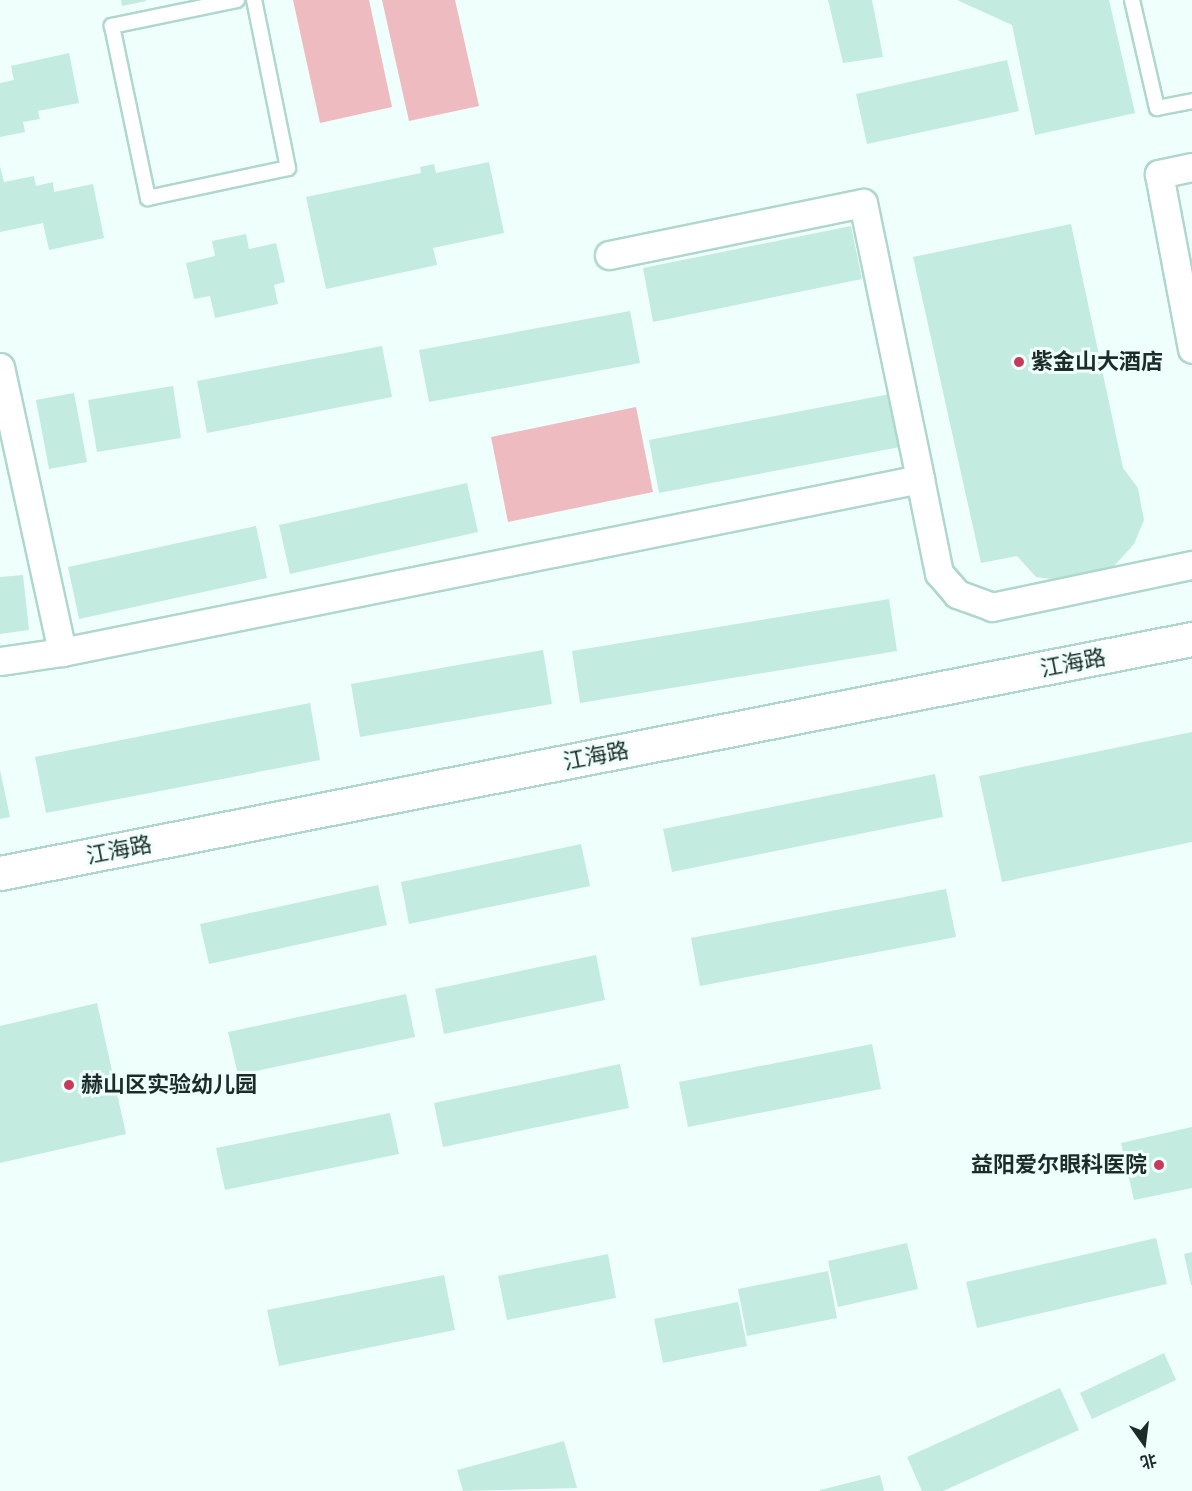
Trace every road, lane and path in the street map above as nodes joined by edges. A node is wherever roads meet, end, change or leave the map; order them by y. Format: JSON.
{"nodes":[{"id":1,"x":237,"y":0,"type":"edge"},
{"id":2,"x":254,"y":0,"type":"edge"},
{"id":3,"x":1132,"y":0,"type":"edge"},
{"id":4,"x":184,"y":5,"type":"edge"},
{"id":5,"x":1192,"y":101,"type":"edge"},
{"id":6,"x":1192,"y":167,"type":"edge"},
{"id":7,"x":609,"y":255,"type":"dead end"},
{"id":8,"x":1192,"y":349,"type":"edge"},
{"id":9,"x":0,"y":367,"type":"edge"},
{"id":10,"x":920,"y":479,"type":"junction"},
{"id":11,"x":1192,"y":565,"type":"edge"},
{"id":12,"x":1192,"y":639,"type":"edge"},
{"id":13,"x":62,"y":652,"type":"junction"},
{"id":14,"x":0,"y":661,"type":"edge"},
{"id":15,"x":0,"y":873,"type":"edge"}],
"edges":[{"from":1,"to":4,"type":"lane"},
{"from":2,"to":4,"type":"lane"},
{"from":3,"to":5,"type":"lane"},
{"from":6,"to":8,"type":"street"},
{"from":7,"to":10,"type":"street"},
{"from":9,"to":13,"type":"street"},
{"from":10,"to":11,"type":"street"},
{"from":10,"to":13,"type":"street"},
{"from":12,"to":15,"type":"street","name":"江海路"},
{"from":13,"to":14,"type":"street"}]}
